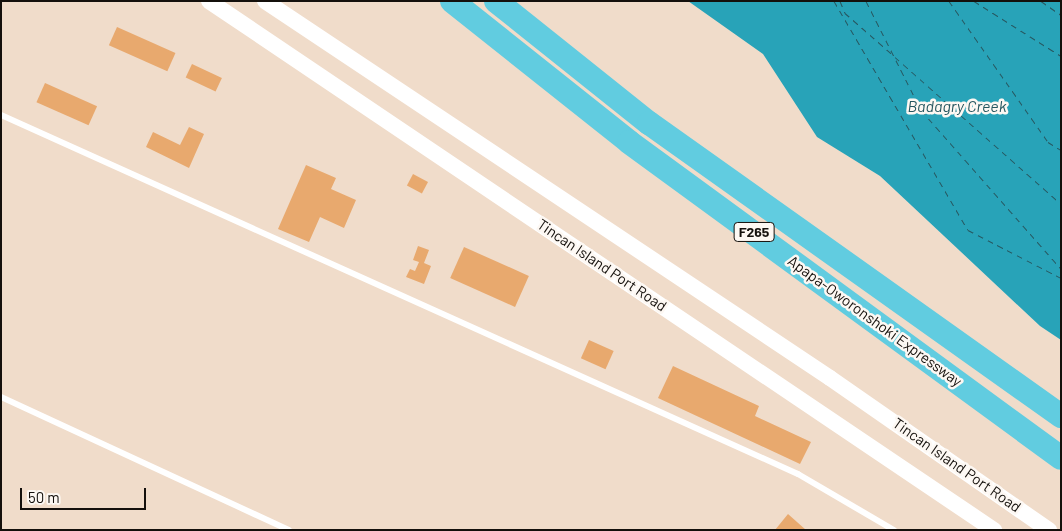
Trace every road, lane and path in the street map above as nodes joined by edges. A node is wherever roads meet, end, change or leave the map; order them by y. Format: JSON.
{"nodes":[{"id":1,"x":208,"y":1,"type":"edge"},
{"id":2,"x":265,"y":1,"type":"edge"},
{"id":3,"x":452,"y":1,"type":"edge"},
{"id":4,"x":496,"y":1,"type":"edge"},
{"id":5,"x":1,"y":115,"type":"edge"},
{"id":6,"x":1,"y":397,"type":"edge"},
{"id":7,"x":1061,"y":416,"type":"edge"},
{"id":8,"x":1061,"y":458,"type":"edge"},
{"id":9,"x":289,"y":530,"type":"edge"},
{"id":10,"x":894,"y":530,"type":"edge"},
{"id":11,"x":994,"y":530,"type":"edge"},
{"id":12,"x":1050,"y":530,"type":"edge"}],
"edges":[{"from":1,"to":11,"type":"street","name":"Tincan Island Port Road"},
{"from":2,"to":12,"type":"street","name":"Tincan Island Port Road"},
{"from":3,"to":8,"type":"highway","name":"Apapa-Oworonshoki Expressway","number":"F265"},
{"from":4,"to":7,"type":"highway","name":"Apapa-Oworonshoki Expressway","number":"F265"},
{"from":5,"to":10,"type":"lane"},
{"from":6,"to":9,"type":"lane"}]}
